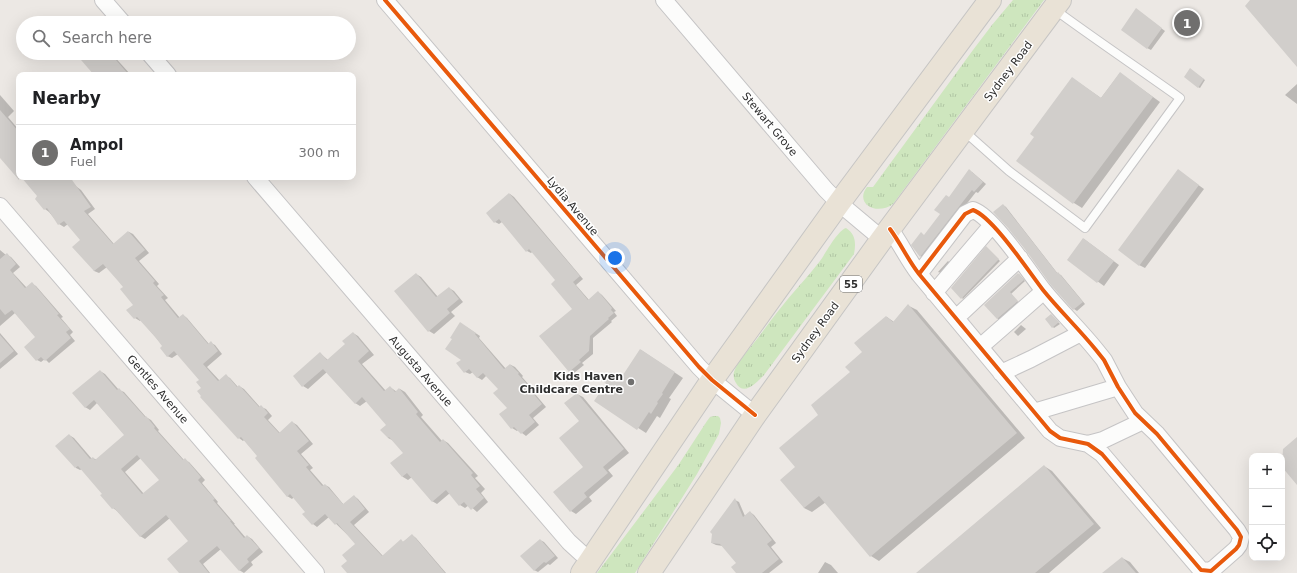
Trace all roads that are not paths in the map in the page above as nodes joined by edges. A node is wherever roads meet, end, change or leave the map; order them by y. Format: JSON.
{"nodes":[{"id":1,"x":103,"y":0,"type":"edge"},
{"id":2,"x":385,"y":0,"type":"edge"},
{"id":3,"x":664,"y":0,"type":"edge"},
{"id":4,"x":990,"y":0,"type":"edge"},
{"id":5,"x":1057,"y":4,"type":"edge"},
{"id":6,"x":117,"y":16,"type":"edge"},
{"id":7,"x":155,"y":60,"type":"edge"},
{"id":8,"x":165,"y":72,"type":"edge"},
{"id":9,"x":963,"y":131,"type":"junction"},
{"id":10,"x":258,"y":180,"type":"edge"},
{"id":11,"x":839,"y":203,"type":"junction"},
{"id":12,"x":0,"y":206,"type":"edge"},
{"id":13,"x":992,"y":225,"type":"junction"},
{"id":14,"x":886,"y":234,"type":"junction"},
{"id":15,"x":1020,"y":258,"type":"junction"},
{"id":16,"x":919,"y":274,"type":"junction"},
{"id":17,"x":1044,"y":291,"type":"junction"},
{"id":18,"x":934,"y":293,"type":"junction"},
{"id":19,"x":956,"y":318,"type":"junction"},
{"id":20,"x":1081,"y":333,"type":"junction"},
{"id":21,"x":980,"y":347,"type":"junction"},
{"id":22,"x":1001,"y":373,"type":"junction"},
{"id":23,"x":712,"y":380,"type":"junction"},
{"id":24,"x":1118,"y":386,"type":"junction"},
{"id":25,"x":1034,"y":412,"type":"junction"},
{"id":26,"x":755,"y":415,"type":"junction"},
{"id":27,"x":1142,"y":422,"type":"junction"},
{"id":28,"x":1088,"y":444,"type":"junction"},
{"id":29,"x":586,"y":566,"type":"edge"},
{"id":30,"x":654,"y":571,"type":"edge"},
{"id":31,"x":316,"y":573,"type":"edge"}],
"edges":[{"from":1,"to":6,"type":"street"},
{"from":2,"to":23,"type":"street","name":"Lydia Avenue"},
{"from":3,"to":11,"type":"street","name":"Stewart Grove"},
{"from":4,"to":11,"type":"highway"},
{"from":5,"to":9,"type":"highway","name":"Sydney Road","number":"55"},
{"from":5,"to":9,"type":"lane"},
{"from":7,"to":8,"type":"street"},
{"from":9,"to":14,"type":"highway","name":"Sydney Road","number":"55"},
{"from":10,"to":29,"type":"street","name":"Augusta Avenue"},
{"from":11,"to":14,"type":"street","name":"Stewart Grove"},
{"from":11,"to":23,"type":"highway"},
{"from":12,"to":31,"type":"street","name":"Gentles Avenue"},
{"from":13,"to":15,"type":"street"},
{"from":13,"to":16,"type":"street"},
{"from":13,"to":18,"type":"street"},
{"from":14,"to":16,"type":"street","name":"Stewart Grove"},
{"from":14,"to":26,"type":"highway","name":"Sydney Road","number":"55"},
{"from":15,"to":17,"type":"street"},
{"from":15,"to":19,"type":"street"},
{"from":16,"to":18,"type":"street","name":"Stewart Grove"},
{"from":17,"to":20,"type":"street"},
{"from":17,"to":21,"type":"street"},
{"from":18,"to":19,"type":"street","name":"Stewart Grove"},
{"from":19,"to":21,"type":"street","name":"Stewart Grove"},
{"from":20,"to":22,"type":"street"},
{"from":20,"to":24,"type":"street"},
{"from":21,"to":22,"type":"street","name":"Stewart Grove"},
{"from":22,"to":25,"type":"street","name":"Stewart Grove"},
{"from":23,"to":26,"type":"street","name":"Lydia Avenue"},
{"from":23,"to":29,"type":"highway"},
{"from":24,"to":25,"type":"street"},
{"from":24,"to":27,"type":"street"},
{"from":25,"to":28,"type":"street","name":"Stewart Grove"},
{"from":26,"to":30,"type":"highway","name":"Sydney Road","number":"55"},
{"from":27,"to":28,"type":"street"},
{"from":27,"to":28,"type":"street"}]}
